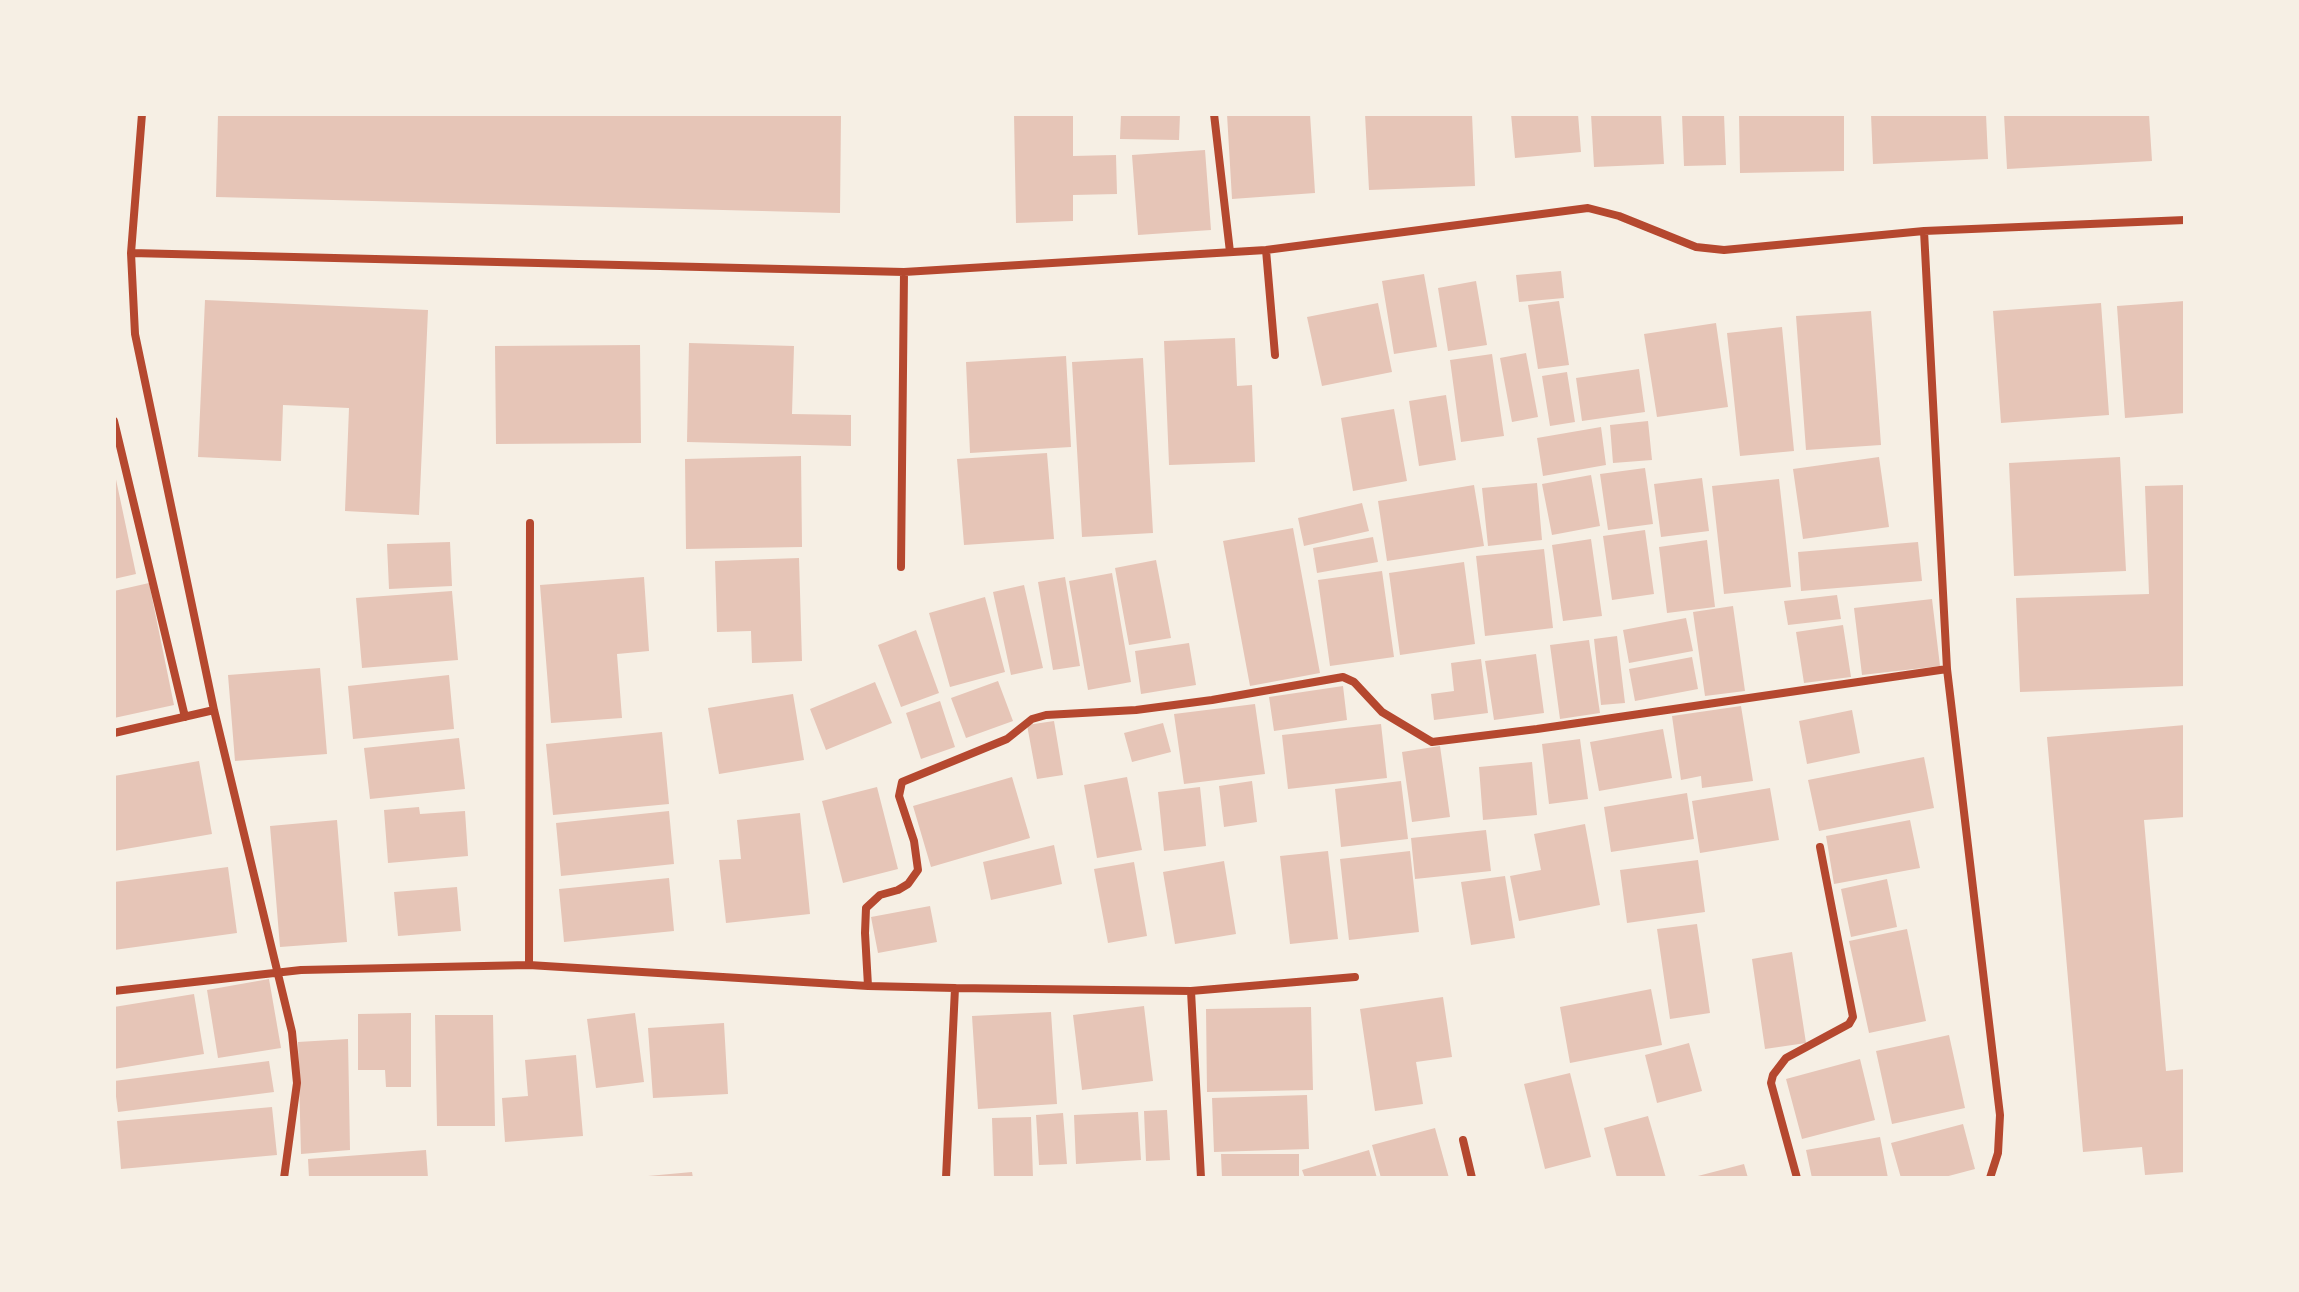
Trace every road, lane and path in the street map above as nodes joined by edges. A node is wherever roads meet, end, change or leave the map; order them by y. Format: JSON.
{"nodes":[{"id":1,"x":142,"y":114,"type":"edge"},
{"id":2,"x":1214,"y":114,"type":"edge"},
{"id":3,"x":2185,"y":220,"type":"edge"},
{"id":4,"x":1924,"y":231,"type":"junction"},
{"id":5,"x":1266,"y":250,"type":"junction"},
{"id":6,"x":1230,"y":252,"type":"junction"},
{"id":7,"x":131,"y":253,"type":"junction"},
{"id":8,"x":904,"y":272,"type":"junction"},
{"id":9,"x":1275,"y":355,"type":"dead end"},
{"id":10,"x":114,"y":421,"type":"edge"},
{"id":11,"x":530,"y":523,"type":"dead end"},
{"id":12,"x":901,"y":567,"type":"dead end"},
{"id":13,"x":1947,"y":669,"type":"junction"},
{"id":14,"x":214,"y":710,"type":"junction"},
{"id":15,"x":185,"y":717,"type":"junction"},
{"id":16,"x":114,"y":733,"type":"edge"},
{"id":17,"x":1820,"y":847,"type":"dead end"},
{"id":18,"x":529,"y":965,"type":"junction"},
{"id":19,"x":279,"y":972,"type":"junction"},
{"id":20,"x":1355,"y":977,"type":"dead end"},
{"id":21,"x":868,"y":986,"type":"junction"},
{"id":22,"x":955,"y":988,"type":"junction"},
{"id":23,"x":114,"y":991,"type":"edge"},
{"id":24,"x":1191,"y":991,"type":"junction"},
{"id":25,"x":1463,"y":1140,"type":"dead end"},
{"id":26,"x":284,"y":1178,"type":"edge"},
{"id":27,"x":946,"y":1178,"type":"edge"},
{"id":28,"x":1201,"y":1178,"type":"edge"},
{"id":29,"x":1472,"y":1178,"type":"edge"},
{"id":30,"x":1797,"y":1178,"type":"edge"},
{"id":31,"x":1990,"y":1178,"type":"edge"}],
"edges":[{"from":1,"to":7,"type":"street"},
{"from":2,"to":6,"type":"street"},
{"from":3,"to":4,"type":"street"},
{"from":4,"to":5,"type":"street"},
{"from":4,"to":13,"type":"street"},
{"from":5,"to":6,"type":"street"},
{"from":5,"to":9,"type":"street"},
{"from":6,"to":8,"type":"street"},
{"from":7,"to":8,"type":"street"},
{"from":7,"to":14,"type":"street"},
{"from":8,"to":12,"type":"street"},
{"from":10,"to":15,"type":"street"},
{"from":11,"to":18,"type":"street"},
{"from":13,"to":21,"type":"street"},
{"from":13,"to":31,"type":"street"},
{"from":14,"to":15,"type":"street"},
{"from":14,"to":19,"type":"street"},
{"from":15,"to":16,"type":"street"},
{"from":17,"to":30,"type":"street"},
{"from":18,"to":19,"type":"street"},
{"from":18,"to":21,"type":"street"},
{"from":19,"to":23,"type":"street"},
{"from":19,"to":26,"type":"street"},
{"from":20,"to":24,"type":"street"},
{"from":21,"to":22,"type":"street"},
{"from":22,"to":24,"type":"street"},
{"from":22,"to":27,"type":"street"},
{"from":24,"to":28,"type":"street"},
{"from":25,"to":29,"type":"street"}]}
